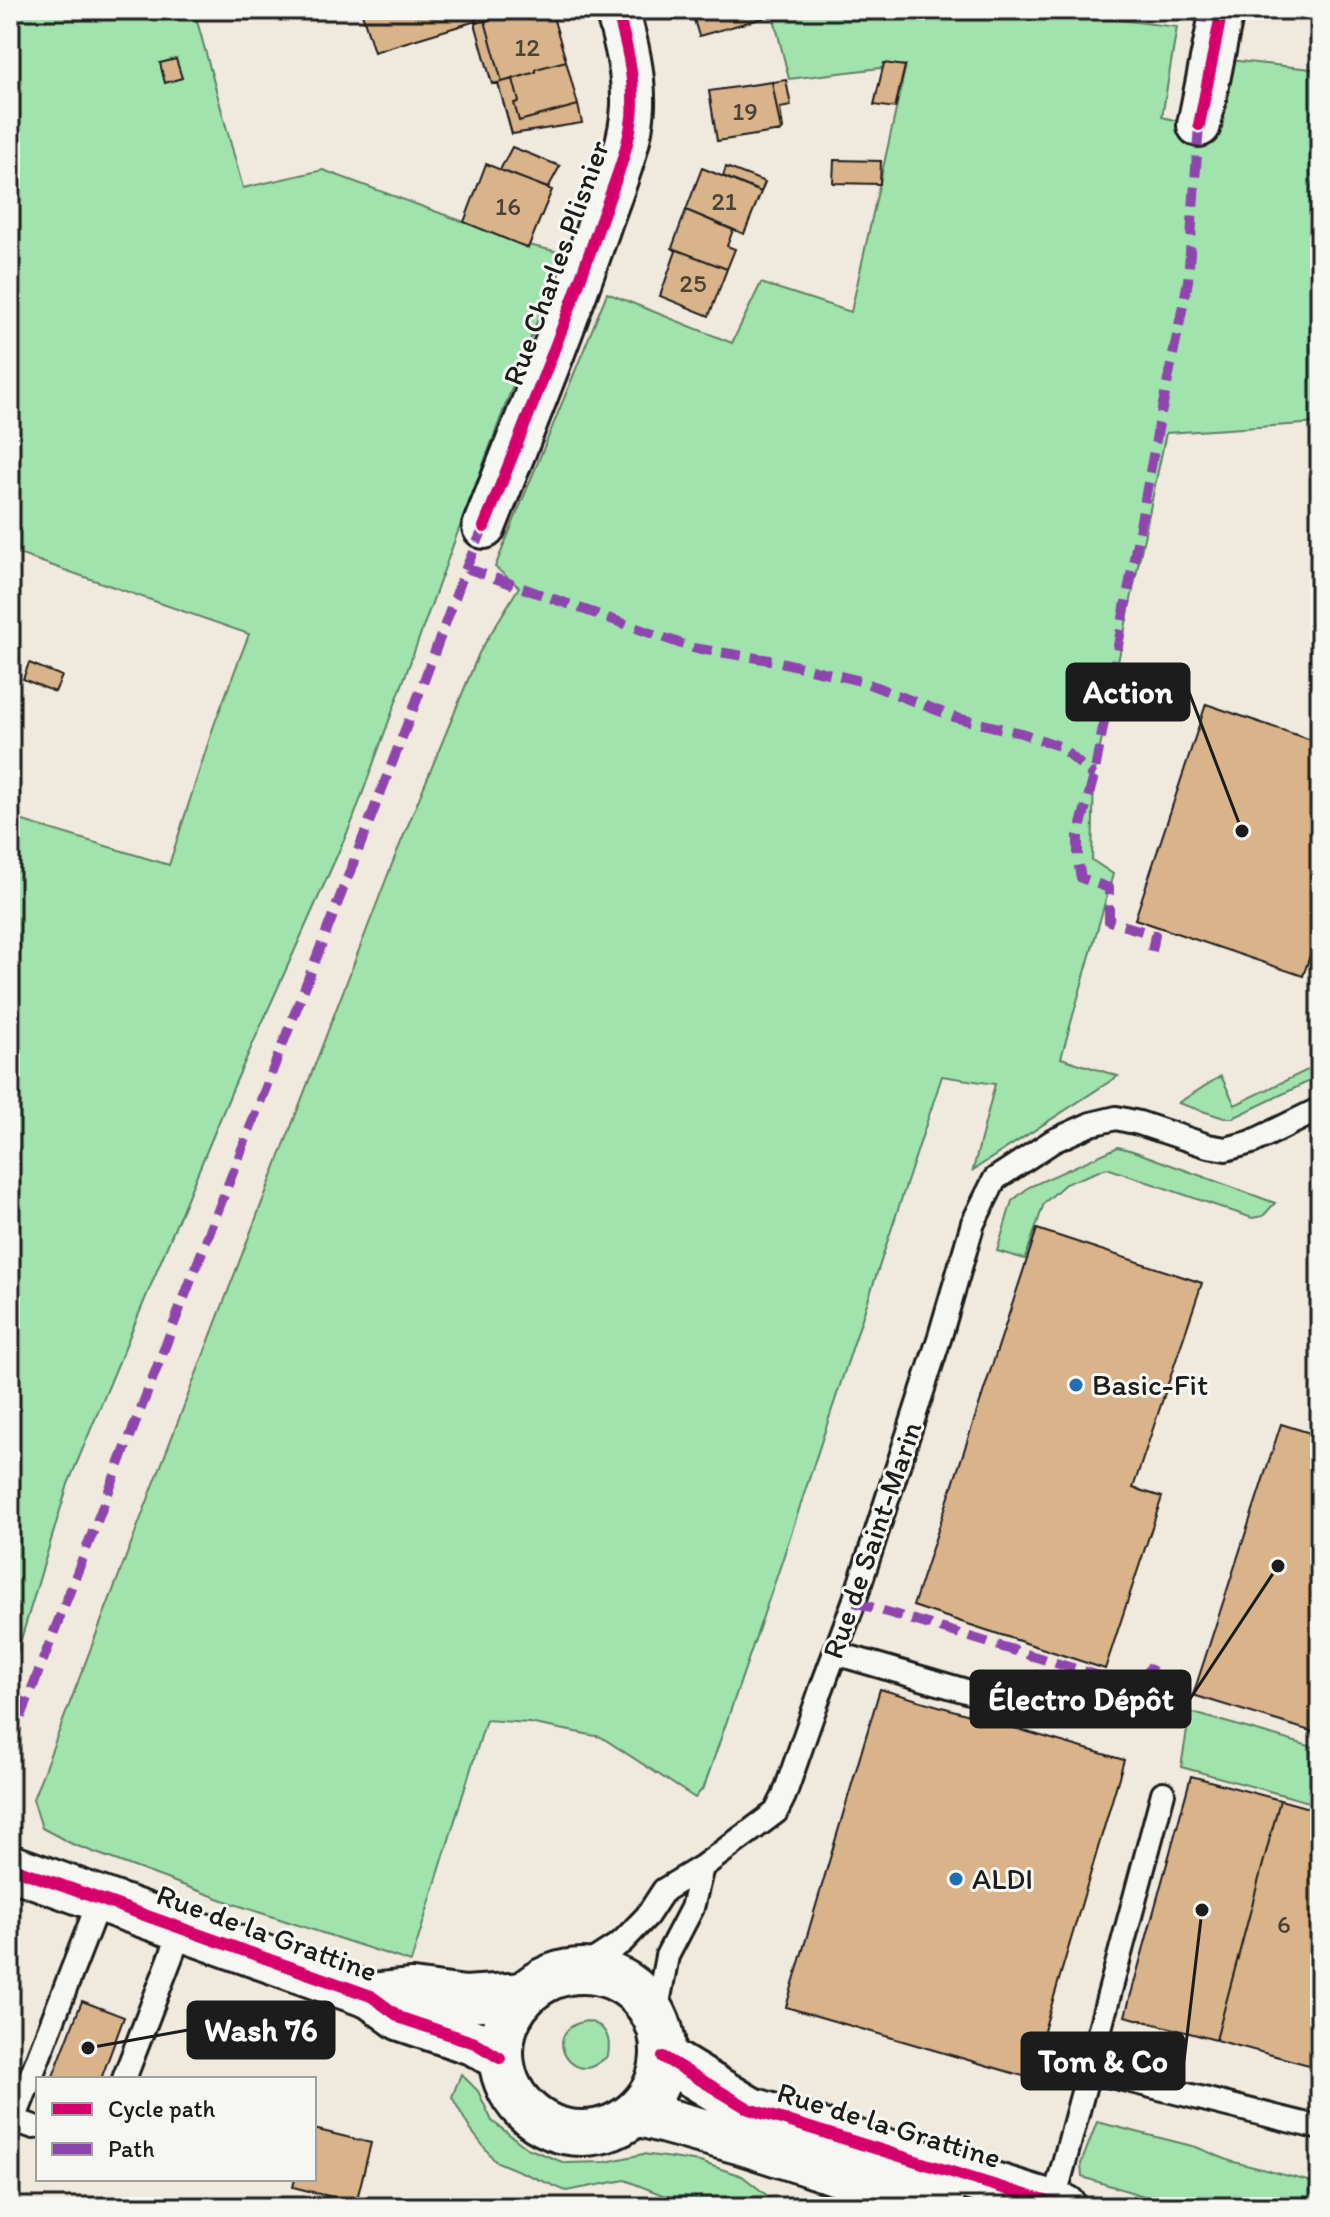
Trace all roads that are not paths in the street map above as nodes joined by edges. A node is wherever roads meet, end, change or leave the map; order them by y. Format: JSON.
{"nodes":[{"id":1,"x":617,"y":10,"type":"edge"},
{"id":2,"x":1222,"y":10,"type":"edge"},
{"id":3,"x":1199,"y":125,"type":"dead end"},
{"id":4,"x":484,"y":527,"type":"dead end"},
{"id":5,"x":1320,"y":1109,"type":"edge"},
{"id":6,"x":835,"y":1653,"type":"junction"},
{"id":7,"x":1035,"y":1711,"type":"dead end"},
{"id":8,"x":1163,"y":1793,"type":"dead end"},
{"id":9,"x":10,"y":1867,"type":"edge"},
{"id":10,"x":702,"y":1867,"type":"junction"},
{"id":11,"x":100,"y":1899,"type":"junction"},
{"id":12,"x":182,"y":1928,"type":"junction"},
{"id":13,"x":579,"y":1970,"type":"junction"},
{"id":14,"x":524,"y":1995,"type":"junction"},
{"id":15,"x":371,"y":1996,"type":"junction"},
{"id":16,"x":659,"y":2038,"type":"junction"},
{"id":17,"x":500,"y":2058,"type":"junction"},
{"id":18,"x":1087,"y":2070,"type":"junction"},
{"id":19,"x":41,"y":2077,"type":"edge"},
{"id":20,"x":116,"y":2077,"type":"edge"},
{"id":21,"x":637,"y":2113,"type":"junction"},
{"id":22,"x":1320,"y":2128,"type":"edge"},
{"id":23,"x":1058,"y":2205,"type":"edge"},
{"id":24,"x":942,"y":2207,"type":"edge"}],
"edges":[{"from":1,"to":4,"type":"street","name":"Rue Charles Plisnier"},
{"from":2,"to":3,"type":"street"},
{"from":5,"to":6,"type":"lane","name":"Rue de Saint-Marin"},
{"from":6,"to":7,"type":"lane"},
{"from":6,"to":10,"type":"lane","name":"Rue de Saint-Marin"},
{"from":8,"to":18,"type":"lane"},
{"from":9,"to":11,"type":"street","name":"Rue de la Grattine"},
{"from":10,"to":13,"type":"lane","name":"Rue de Saint-Marin"},
{"from":10,"to":16,"type":"lane"},
{"from":11,"to":12,"type":"street","name":"Rue de la Grattine"},
{"from":11,"to":19,"type":"lane"},
{"from":12,"to":15,"type":"street","name":"Rue de la Grattine"},
{"from":12,"to":20,"type":"lane"},
{"from":13,"to":14,"type":"street"},
{"from":13,"to":16,"type":"street"},
{"from":14,"to":15,"type":"street","name":"Rue de la Grattine"},
{"from":14,"to":17,"type":"street"},
{"from":15,"to":17,"type":"street","name":"Rue de la Grattine"},
{"from":16,"to":21,"type":"street"},
{"from":16,"to":23,"type":"street","name":"Rue de la Grattine"},
{"from":17,"to":21,"type":"street"},
{"from":18,"to":22,"type":"lane"},
{"from":18,"to":23,"type":"lane"},
{"from":21,"to":24,"type":"street","name":"Rue de la Grattine"}]}
